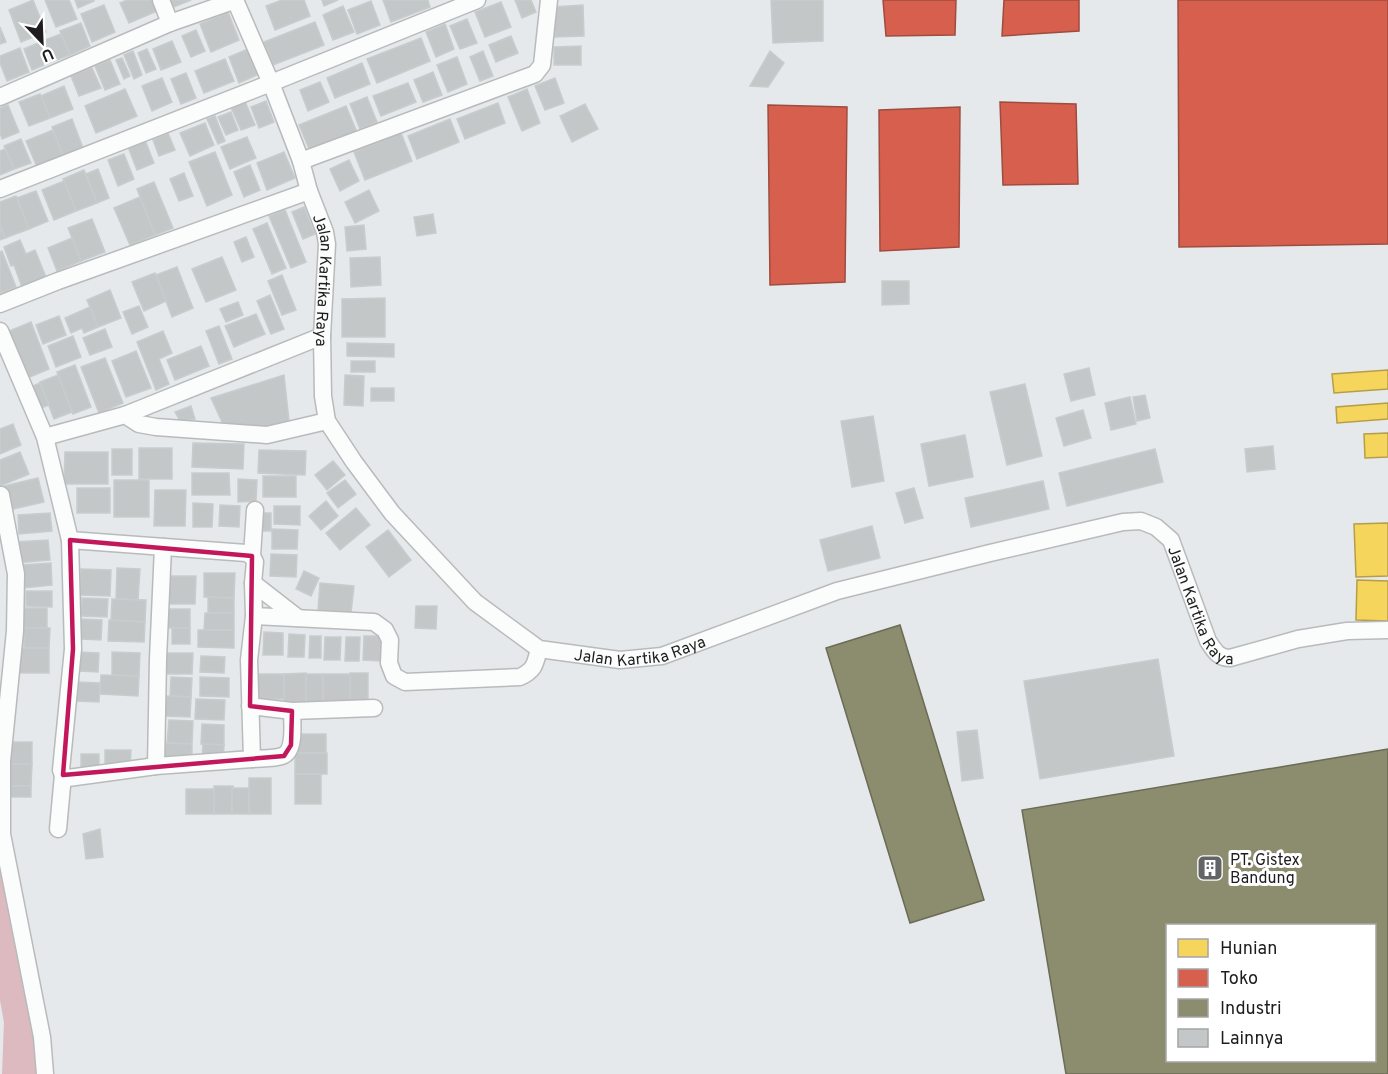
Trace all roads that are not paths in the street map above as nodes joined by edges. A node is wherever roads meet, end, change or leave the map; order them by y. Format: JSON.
{"nodes":[{"id":1,"x":161,"y":0,"type":"edge"},
{"id":2,"x":235,"y":0,"type":"edge"},
{"id":3,"x":477,"y":0,"type":"edge"},
{"id":4,"x":549,"y":0,"type":"edge"},
{"id":5,"x":170,"y":23,"type":"junction"},
{"id":6,"x":271,"y":83,"type":"junction"},
{"id":7,"x":0,"y":97,"type":"edge"},
{"id":8,"x":301,"y":161,"type":"junction"},
{"id":9,"x":0,"y":189,"type":"edge"},
{"id":10,"x":309,"y":191,"type":"junction"},
{"id":11,"x":0,"y":304,"type":"edge"},
{"id":12,"x":0,"y":331,"type":"edge"},
{"id":13,"x":322,"y":336,"type":"junction"},
{"id":14,"x":125,"y":415,"type":"junction"},
{"id":15,"x":327,"y":421,"type":"junction"},
{"id":16,"x":45,"y":437,"type":"junction"},
{"id":17,"x":1,"y":495,"type":"edge"},
{"id":18,"x":255,"y":510,"type":"dead end"},
{"id":19,"x":70,"y":540,"type":"junction"},
{"id":20,"x":163,"y":547,"type":"junction"},
{"id":21,"x":252,"y":556,"type":"junction"},
{"id":22,"x":253,"y":583,"type":"junction"},
{"id":23,"x":254,"y":616,"type":"junction"},
{"id":24,"x":298,"y":618,"type":"junction"},
{"id":25,"x":1388,"y":630,"type":"edge"},
{"id":26,"x":539,"y":649,"type":"junction"},
{"id":27,"x":250,"y":706,"type":"junction"},
{"id":28,"x":374,"y":708,"type":"dead end"},
{"id":29,"x":292,"y":711,"type":"junction"},
{"id":30,"x":252,"y":759,"type":"junction"},
{"id":31,"x":156,"y":766,"type":"junction"},
{"id":32,"x":63,"y":775,"type":"junction"},
{"id":33,"x":58,"y":829,"type":"dead end"},
{"id":34,"x":45,"y":1074,"type":"edge"}],
"edges":[{"from":1,"to":5,"type":"street"},
{"from":2,"to":5,"type":"street"},
{"from":2,"to":6,"type":"street","name":"Jalan Kartika Raya"},
{"from":3,"to":6,"type":"street"},
{"from":4,"to":8,"type":"street"},
{"from":5,"to":7,"type":"street"},
{"from":6,"to":8,"type":"street","name":"Jalan Kartika Raya"},
{"from":6,"to":9,"type":"street"},
{"from":8,"to":10,"type":"street","name":"Jalan Kartika Raya"},
{"from":10,"to":11,"type":"street"},
{"from":10,"to":13,"type":"street","name":"Jalan Kartika Raya"},
{"from":12,"to":16,"type":"street"},
{"from":13,"to":14,"type":"street"},
{"from":13,"to":15,"type":"street","name":"Jalan Kartika Raya"},
{"from":14,"to":15,"type":"street"},
{"from":14,"to":16,"type":"street"},
{"from":15,"to":26,"type":"street","name":"Jalan Kartika Raya"},
{"from":16,"to":19,"type":"street"},
{"from":17,"to":34,"type":"street"},
{"from":18,"to":21,"type":"street"},
{"from":19,"to":20,"type":"street"},
{"from":19,"to":32,"type":"street"},
{"from":20,"to":21,"type":"street"},
{"from":20,"to":31,"type":"street"},
{"from":21,"to":22,"type":"street"},
{"from":22,"to":23,"type":"street"},
{"from":22,"to":24,"type":"street"},
{"from":23,"to":24,"type":"street"},
{"from":23,"to":27,"type":"street"},
{"from":24,"to":26,"type":"street"},
{"from":25,"to":26,"type":"street","name":"Jalan Kartika Raya"},
{"from":27,"to":29,"type":"street"},
{"from":27,"to":30,"type":"street"},
{"from":28,"to":29,"type":"street"},
{"from":29,"to":30,"type":"street"},
{"from":30,"to":31,"type":"street"},
{"from":31,"to":32,"type":"street"},
{"from":32,"to":33,"type":"street"}]}
